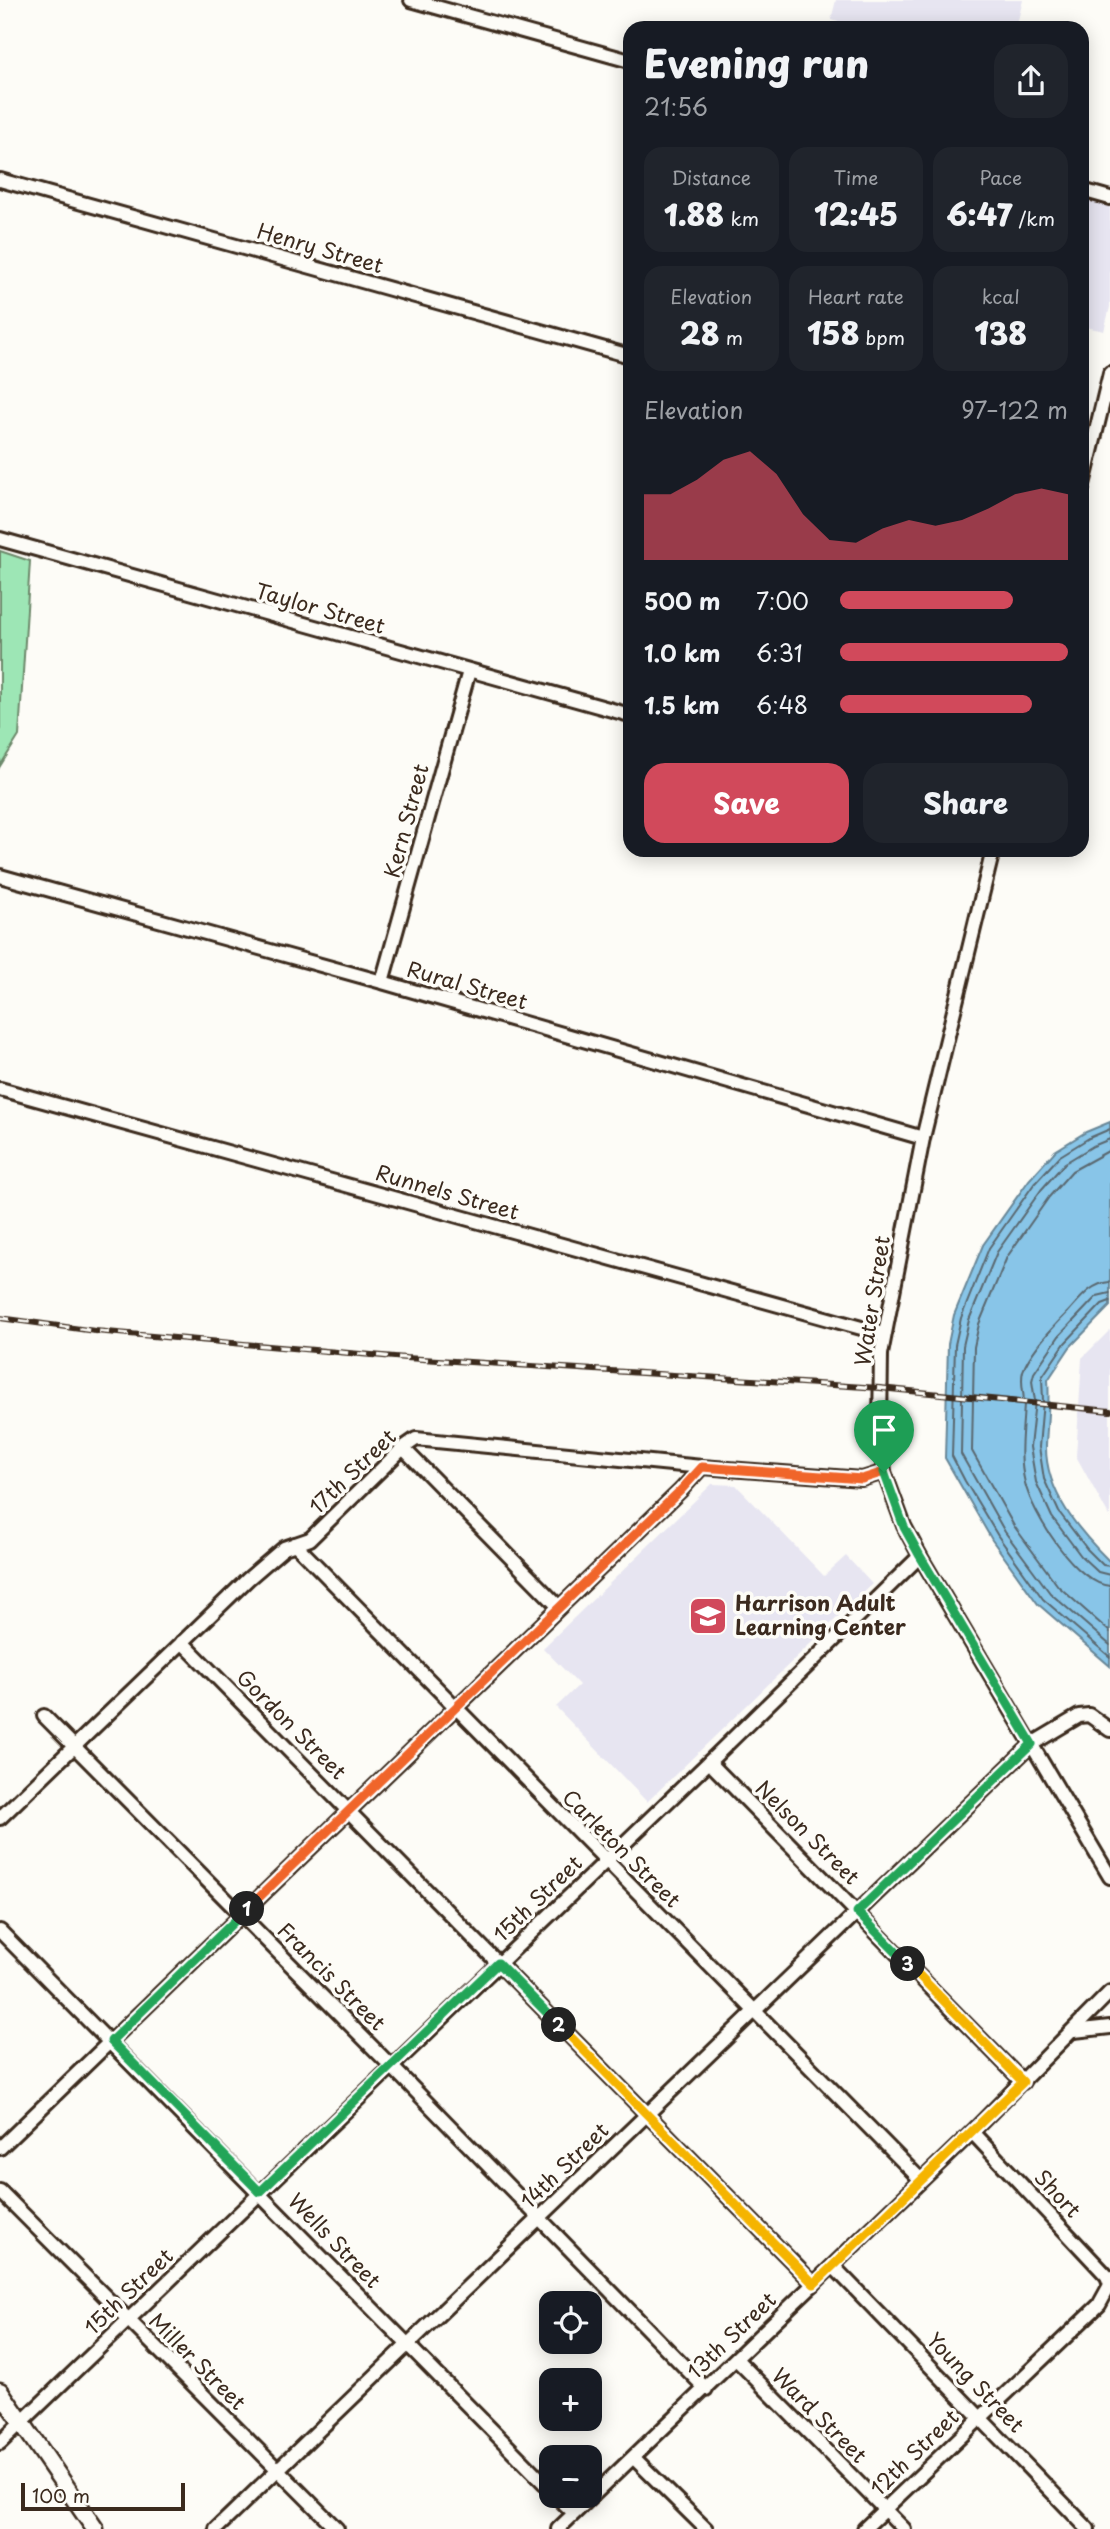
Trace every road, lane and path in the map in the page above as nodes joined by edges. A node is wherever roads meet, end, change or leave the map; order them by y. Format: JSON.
{"nodes":[{"id":1,"x":411,"y":0,"type":"edge"},
{"id":2,"x":623,"y":59,"type":"edge"},
{"id":3,"x":0,"y":180,"type":"edge"},
{"id":4,"x":1089,"y":192,"type":"edge"},
{"id":5,"x":1110,"y":198,"type":"edge"},
{"id":6,"x":623,"y":354,"type":"edge"},
{"id":7,"x":1110,"y":373,"type":"edge"},
{"id":8,"x":1089,"y":456,"type":"edge"},
{"id":9,"x":0,"y":539,"type":"edge"},
{"id":10,"x":469,"y":671,"type":"junction"},
{"id":11,"x":623,"y":713,"type":"edge"},
{"id":12,"x":991,"y":857,"type":"edge"},
{"id":13,"x":0,"y":876,"type":"edge"},
{"id":14,"x":382,"y":982,"type":"junction"},
{"id":15,"x":0,"y":1089,"type":"edge"},
{"id":16,"x":923,"y":1138,"type":"junction"},
{"id":17,"x":883,"y":1334,"type":"junction"},
{"id":18,"x":403,"y":1448,"type":"junction"},
{"id":19,"x":702,"y":1467,"type":"junction"},
{"id":20,"x":884,"y":1472,"type":"junction"},
{"id":21,"x":295,"y":1544,"type":"junction"},
{"id":22,"x":920,"y":1556,"type":"junction"},
{"id":23,"x":559,"y":1607,"type":"junction"},
{"id":24,"x":182,"y":1642,"type":"junction"},
{"id":25,"x":456,"y":1708,"type":"junction"},
{"id":26,"x":44,"y":1716,"type":"dead end"},
{"id":27,"x":1110,"y":1730,"type":"edge"},
{"id":28,"x":1032,"y":1744,"type":"junction"},
{"id":29,"x":75,"y":1745,"type":"junction"},
{"id":30,"x":709,"y":1762,"type":"junction"},
{"id":31,"x":348,"y":1810,"type":"junction"},
{"id":32,"x":0,"y":1818,"type":"edge"},
{"id":33,"x":606,"y":1860,"type":"junction"},
{"id":34,"x":1110,"y":1877,"type":"edge"},
{"id":35,"x":857,"y":1912,"type":"junction"},
{"id":36,"x":242,"y":1914,"type":"junction"},
{"id":37,"x":0,"y":1931,"type":"edge"},
{"id":38,"x":498,"y":1963,"type":"junction"},
{"id":39,"x":1110,"y":1992,"type":"edge"},
{"id":40,"x":753,"y":2011,"type":"junction"},
{"id":41,"x":1110,"y":2027,"type":"edge"},
{"id":42,"x":1074,"y":2031,"type":"junction"},
{"id":43,"x":111,"y":2041,"type":"junction"},
{"id":44,"x":392,"y":2066,"type":"junction"},
{"id":45,"x":1023,"y":2082,"type":"junction"},
{"id":46,"x":647,"y":2114,"type":"junction"},
{"id":47,"x":972,"y":2132,"type":"junction"},
{"id":48,"x":0,"y":2148,"type":"edge"},
{"id":49,"x":921,"y":2180,"type":"junction"},
{"id":50,"x":0,"y":2191,"type":"edge"},
{"id":51,"x":260,"y":2192,"type":"junction"},
{"id":52,"x":540,"y":2216,"type":"junction"},
{"id":53,"x":833,"y":2266,"type":"junction"},
{"id":54,"x":814,"y":2284,"type":"junction"},
{"id":55,"x":1110,"y":2285,"type":"edge"},
{"id":56,"x":128,"y":2320,"type":"junction"},
{"id":57,"x":408,"y":2344,"type":"junction"},
{"id":58,"x":737,"y":2360,"type":"junction"},
{"id":59,"x":706,"y":2389,"type":"junction"},
{"id":60,"x":0,"y":2391,"type":"edge"},
{"id":61,"x":981,"y":2416,"type":"junction"},
{"id":62,"x":22,"y":2422,"type":"junction"},
{"id":63,"x":0,"y":2443,"type":"edge"},
{"id":64,"x":634,"y":2458,"type":"junction"},
{"id":65,"x":278,"y":2469,"type":"junction"},
{"id":66,"x":539,"y":2478,"type":"edge"},
{"id":67,"x":569,"y":2508,"type":"edge"},
{"id":68,"x":885,"y":2509,"type":"junction"},
{"id":69,"x":574,"y":2513,"type":"junction"},
{"id":70,"x":95,"y":2529,"type":"edge"},
{"id":71,"x":216,"y":2529,"type":"edge"},
{"id":72,"x":337,"y":2529,"type":"edge"},
{"id":73,"x":558,"y":2529,"type":"edge"},
{"id":74,"x":706,"y":2529,"type":"edge"},
{"id":75,"x":864,"y":2529,"type":"edge"},
{"id":76,"x":904,"y":2529,"type":"edge"},
{"id":77,"x":1088,"y":2529,"type":"edge"}],
"edges":[{"from":1,"to":2,"type":"street"},
{"from":3,"to":6,"type":"street","name":"Henry Street"},
{"from":4,"to":5,"type":"street"},
{"from":7,"to":8,"type":"street"},
{"from":9,"to":10,"type":"street","name":"Taylor Street"},
{"from":10,"to":11,"type":"street","name":"Taylor Street"},
{"from":10,"to":14,"type":"street","name":"Kern Street"},
{"from":12,"to":16,"type":"street","name":"Water Street"},
{"from":13,"to":14,"type":"street","name":"Rural Street"},
{"from":14,"to":16,"type":"street","name":"Rural Street"},
{"from":15,"to":17,"type":"street","name":"Runnels Street"},
{"from":16,"to":17,"type":"street","name":"Water Street"},
{"from":17,"to":20,"type":"street","name":"Water Street"},
{"from":18,"to":19,"type":"street","name":"17th Street"},
{"from":18,"to":21,"type":"street","name":"17th Street"},
{"from":18,"to":23,"type":"street"},
{"from":19,"to":20,"type":"street","name":"17th Street"},
{"from":19,"to":23,"type":"street"},
{"from":20,"to":22,"type":"street","name":"Water Street"},
{"from":21,"to":24,"type":"street","name":"17th Street"},
{"from":21,"to":25,"type":"street","name":"Carleton Street"},
{"from":22,"to":28,"type":"street","name":"Water Street"},
{"from":22,"to":30,"type":"street","name":"15th Street"},
{"from":23,"to":25,"type":"street"},
{"from":24,"to":29,"type":"street","name":"17th Street"},
{"from":24,"to":31,"type":"street","name":"Gordon Street"},
{"from":25,"to":31,"type":"street"},
{"from":25,"to":33,"type":"street","name":"Carleton Street"},
{"from":26,"to":29,"type":"street","name":"Francis Street"},
{"from":27,"to":28,"type":"street","name":"14th Street"},
{"from":28,"to":34,"type":"street","name":"Water Street"},
{"from":28,"to":35,"type":"street","name":"14th Street"},
{"from":29,"to":32,"type":"street","name":"17th Street"},
{"from":29,"to":36,"type":"street","name":"Francis Street"},
{"from":30,"to":33,"type":"street","name":"15th Street"},
{"from":30,"to":35,"type":"street","name":"Nelson Street"},
{"from":31,"to":36,"type":"street"},
{"from":31,"to":38,"type":"street","name":"Gordon Street"},
{"from":33,"to":38,"type":"street","name":"15th Street"},
{"from":33,"to":40,"type":"street","name":"Carleton Street"},
{"from":35,"to":40,"type":"street","name":"14th Street"},
{"from":35,"to":45,"type":"street","name":"Nelson Street"},
{"from":36,"to":43,"type":"street"},
{"from":36,"to":44,"type":"street","name":"Francis Street"},
{"from":37,"to":43,"type":"street","name":"Wells Street"},
{"from":38,"to":44,"type":"street","name":"15th Street"},
{"from":38,"to":46,"type":"street","name":"Gordon Street"},
{"from":39,"to":42,"type":"street","name":"13th Street"},
{"from":40,"to":46,"type":"street","name":"14th Street"},
{"from":40,"to":49,"type":"street","name":"Carleton Street"},
{"from":41,"to":42,"type":"street"},
{"from":42,"to":45,"type":"street","name":"13th Street"},
{"from":43,"to":48,"type":"street"},
{"from":43,"to":51,"type":"street","name":"Wells Street"},
{"from":44,"to":51,"type":"street","name":"15th Street"},
{"from":44,"to":52,"type":"street","name":"Francis Street"},
{"from":45,"to":47,"type":"street","name":"13th Street"},
{"from":46,"to":52,"type":"street","name":"14th Street"},
{"from":46,"to":54,"type":"street","name":"Gordon Street"},
{"from":47,"to":49,"type":"street","name":"13th Street"},
{"from":47,"to":55,"type":"street","name":"Short"},
{"from":49,"to":53,"type":"street","name":"13th Street"},
{"from":50,"to":56,"type":"street","name":"Miller Street"},
{"from":51,"to":56,"type":"street","name":"15th Street"},
{"from":51,"to":57,"type":"street","name":"Wells Street"},
{"from":52,"to":57,"type":"street","name":"14th Street"},
{"from":52,"to":59,"type":"street","name":"Francis Street"},
{"from":53,"to":54,"type":"street","name":"13th Street"},
{"from":53,"to":61,"type":"street","name":"Young Street"},
{"from":54,"to":58,"type":"street","name":"13th Street"},
{"from":55,"to":61,"type":"street","name":"12th Street"},
{"from":56,"to":62,"type":"street","name":"15th Street"},
{"from":56,"to":65,"type":"street","name":"Miller Street"},
{"from":57,"to":65,"type":"street","name":"14th Street"},
{"from":57,"to":66,"type":"street","name":"Wells Street"},
{"from":58,"to":59,"type":"street","name":"13th Street"},
{"from":58,"to":68,"type":"street","name":"Ward Street"},
{"from":59,"to":64,"type":"street","name":"13th Street"},
{"from":60,"to":62,"type":"main road"},
{"from":61,"to":68,"type":"street","name":"12th Street"},
{"from":61,"to":77,"type":"street","name":"Young Street"},
{"from":62,"to":63,"type":"street","name":"15th Street"},
{"from":62,"to":70,"type":"main road"},
{"from":64,"to":69,"type":"street","name":"13th Street"},
{"from":64,"to":74,"type":"street"},
{"from":65,"to":71,"type":"street","name":"14th Street"},
{"from":65,"to":72,"type":"street","name":"Miller Street"},
{"from":67,"to":69,"type":"street"},
{"from":68,"to":75,"type":"street","name":"12th Street"},
{"from":68,"to":76,"type":"street","name":"Ward Street"},
{"from":69,"to":73,"type":"street","name":"13th Street"}]}
